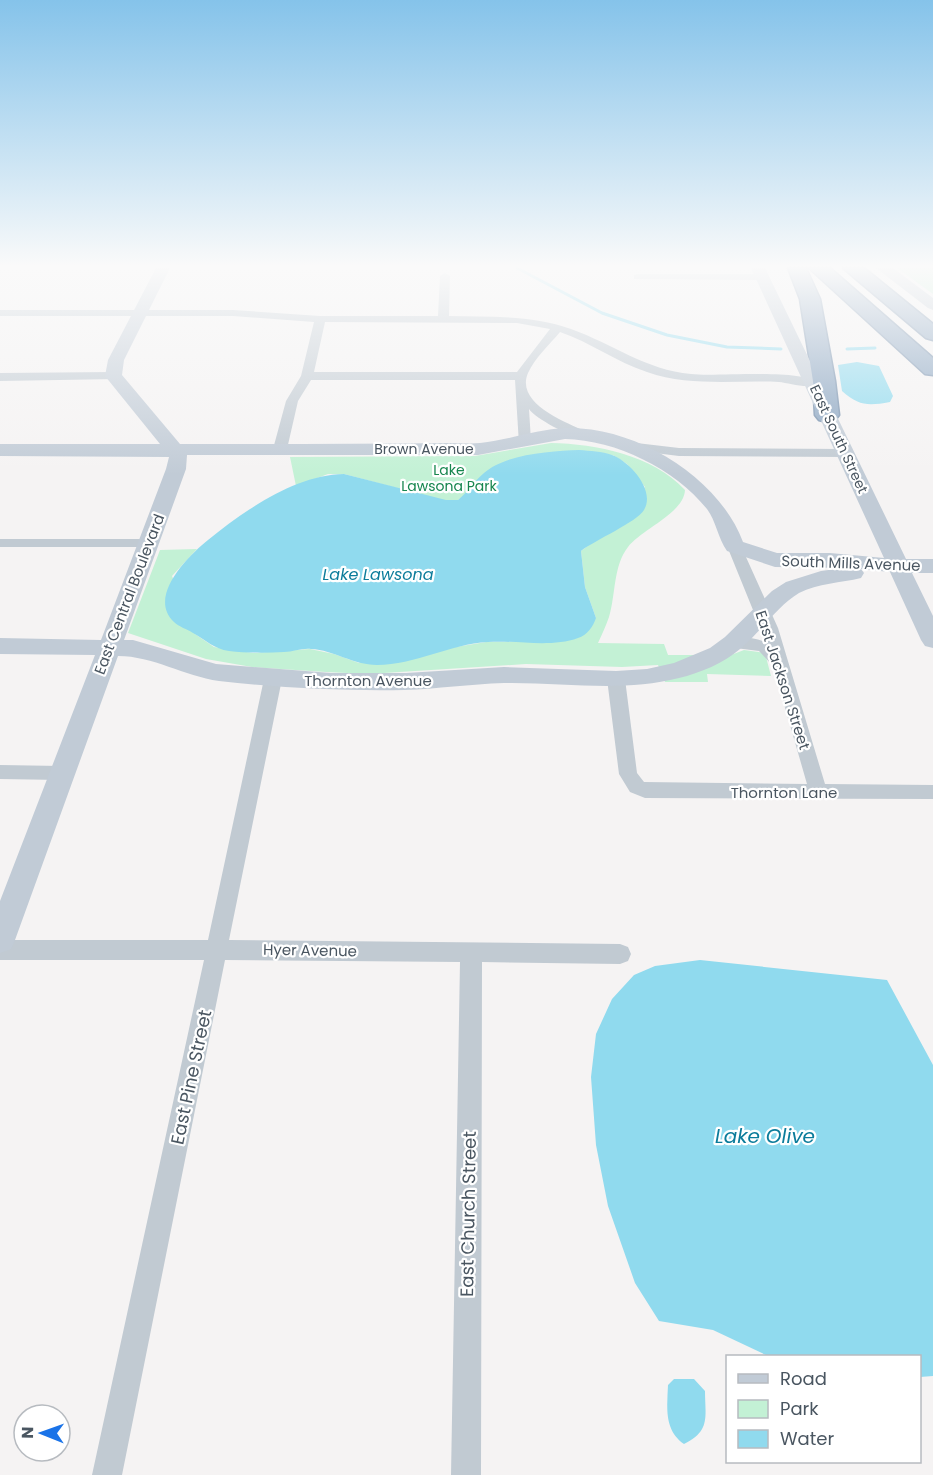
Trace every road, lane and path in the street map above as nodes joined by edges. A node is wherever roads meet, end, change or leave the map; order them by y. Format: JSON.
{"nodes":[{"id":1,"x":128,"y":337,"type":"edge"},
{"id":2,"x":316,"y":337,"type":"edge"},
{"id":3,"x":550,"y":337,"type":"edge"},
{"id":4,"x":576,"y":337,"type":"edge"},
{"id":5,"x":790,"y":337,"type":"edge"},
{"id":6,"x":816,"y":337,"type":"edge"},
{"id":7,"x":896,"y":337,"type":"edge"},
{"id":8,"x":933,"y":369,"type":"edge"},
{"id":9,"x":113,"y":376,"type":"junction"},
{"id":10,"x":307,"y":376,"type":"junction"},
{"id":11,"x":521,"y":376,"type":"junction"},
{"id":12,"x":0,"y":377,"type":"edge"},
{"id":13,"x":812,"y":383,"type":"junction"},
{"id":14,"x":522,"y":392,"type":"junction"},
{"id":15,"x":826,"y":414,"type":"junction"},
{"id":16,"x":580,"y":434,"type":"junction"},
{"id":17,"x":524,"y":441,"type":"junction"},
{"id":18,"x":623,"y":445,"type":"junction"},
{"id":19,"x":280,"y":449,"type":"junction"},
{"id":20,"x":0,"y":450,"type":"edge"},
{"id":21,"x":175,"y":450,"type":"junction"},
{"id":22,"x":700,"y":452,"type":"junction"},
{"id":23,"x":845,"y":453,"type":"junction"},
{"id":24,"x":689,"y":480,"type":"junction"},
{"id":25,"x":0,"y":543,"type":"edge"},
{"id":26,"x":148,"y":543,"type":"junction"},
{"id":27,"x":734,"y":546,"type":"junction"},
{"id":28,"x":898,"y":566,"type":"junction"},
{"id":29,"x":933,"y":566,"type":"edge"},
{"id":30,"x":763,"y":612,"type":"junction"},
{"id":31,"x":933,"y":640,"type":"edge"},
{"id":32,"x":733,"y":643,"type":"junction"},
{"id":33,"x":0,"y":645,"type":"edge"},
{"id":34,"x":110,"y":646,"type":"junction"},
{"id":35,"x":780,"y":666,"type":"junction"},
{"id":36,"x":273,"y":679,"type":"junction"},
{"id":37,"x":616,"y":679,"type":"junction"},
{"id":38,"x":0,"y":772,"type":"edge"},
{"id":39,"x":61,"y":773,"type":"junction"},
{"id":40,"x":818,"y":791,"type":"junction"},
{"id":41,"x":933,"y":792,"type":"edge"},
{"id":42,"x":0,"y":939,"type":"edge"},
{"id":43,"x":0,"y":950,"type":"edge"},
{"id":44,"x":218,"y":950,"type":"junction"},
{"id":45,"x":471,"y":952,"type":"junction"},
{"id":46,"x":620,"y":954,"type":"dead end"},
{"id":47,"x":107,"y":1475,"type":"edge"},
{"id":48,"x":466,"y":1475,"type":"edge"}],
"edges":[{"from":1,"to":9,"type":"street"},
{"from":2,"to":10,"type":"street"},
{"from":3,"to":11,"type":"street"},
{"from":4,"to":13,"type":"street"},
{"from":5,"to":13,"type":"street","name":"East South Street"},
{"from":6,"to":15,"type":"highway"},
{"from":7,"to":8,"type":"highway"},
{"from":9,"to":12,"type":"street"},
{"from":9,"to":21,"type":"street"},
{"from":10,"to":11,"type":"street"},
{"from":10,"to":19,"type":"street"},
{"from":11,"to":14,"type":"street"},
{"from":13,"to":15,"type":"street","name":"East South Street"},
{"from":14,"to":16,"type":"street"},
{"from":14,"to":17,"type":"street"},
{"from":15,"to":23,"type":"street","name":"East South Street"},
{"from":16,"to":17,"type":"street","name":"Brown Avenue"},
{"from":16,"to":18,"type":"street","name":"Brown Avenue"},
{"from":17,"to":19,"type":"street","name":"Brown Avenue"},
{"from":18,"to":22,"type":"street","name":"Brown Avenue"},
{"from":18,"to":24,"type":"street","name":"East Jackson Street"},
{"from":19,"to":21,"type":"street","name":"Brown Avenue"},
{"from":20,"to":21,"type":"street","name":"Brown Avenue"},
{"from":21,"to":26,"type":"street","name":"East Central Boulevard"},
{"from":22,"to":23,"type":"street","name":"Brown Avenue"},
{"from":22,"to":24,"type":"street"},
{"from":23,"to":28,"type":"street","name":"East South Street"},
{"from":24,"to":27,"type":"street","name":"East Jackson Street"},
{"from":25,"to":26,"type":"street"},
{"from":26,"to":34,"type":"street","name":"East Central Boulevard"},
{"from":27,"to":28,"type":"street","name":"South Mills Avenue"},
{"from":27,"to":30,"type":"street","name":"East Jackson Street"},
{"from":28,"to":29,"type":"street","name":"South Mills Avenue"},
{"from":28,"to":30,"type":"street","name":"Thornton Avenue"},
{"from":28,"to":31,"type":"street"},
{"from":30,"to":32,"type":"street","name":"Thornton Avenue"},
{"from":30,"to":35,"type":"street","name":"East Jackson Street"},
{"from":32,"to":35,"type":"street"},
{"from":32,"to":37,"type":"street","name":"Thornton Avenue"},
{"from":33,"to":34,"type":"street","name":"Thornton Avenue"},
{"from":34,"to":36,"type":"street","name":"Thornton Avenue"},
{"from":34,"to":39,"type":"street","name":"East Central Boulevard"},
{"from":35,"to":40,"type":"street","name":"East Jackson Street"},
{"from":36,"to":37,"type":"street","name":"Thornton Avenue"},
{"from":36,"to":44,"type":"street","name":"East Pine Street"},
{"from":37,"to":40,"type":"street","name":"Thornton Lane"},
{"from":38,"to":39,"type":"street"},
{"from":39,"to":42,"type":"street","name":"East Central Boulevard"},
{"from":40,"to":41,"type":"street","name":"Thornton Lane"},
{"from":43,"to":44,"type":"street","name":"Hyer Avenue"},
{"from":44,"to":45,"type":"street","name":"Hyer Avenue"},
{"from":44,"to":47,"type":"street","name":"East Pine Street"},
{"from":45,"to":46,"type":"street","name":"Hyer Avenue"},
{"from":45,"to":48,"type":"street","name":"East Church Street"}]}
